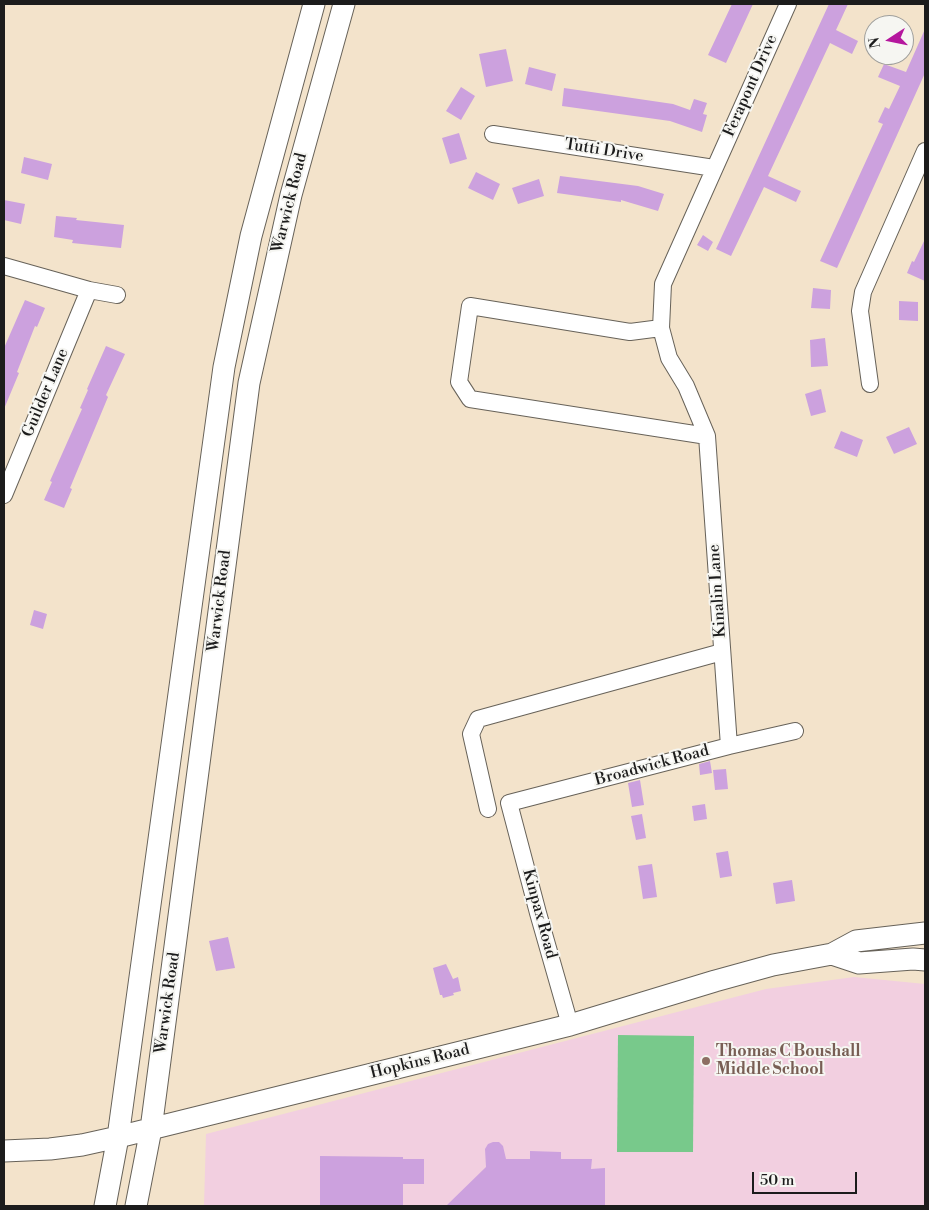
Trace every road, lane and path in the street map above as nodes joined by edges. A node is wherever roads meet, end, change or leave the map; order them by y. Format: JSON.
{"nodes":[{"id":1,"x":314,"y":4,"type":"edge"},
{"id":2,"x":344,"y":4,"type":"edge"},
{"id":3,"x":788,"y":4,"type":"edge"},
{"id":4,"x":494,"y":134,"type":"dead end"},
{"id":5,"x":925,"y":152,"type":"edge"},
{"id":6,"x":714,"y":168,"type":"junction"},
{"id":7,"x":4,"y":266,"type":"edge"},
{"id":8,"x":88,"y":290,"type":"junction"},
{"id":9,"x":117,"y":295,"type":"dead end"},
{"id":10,"x":661,"y":328,"type":"junction"},
{"id":11,"x":870,"y":384,"type":"dead end"},
{"id":12,"x":707,"y":436,"type":"junction"},
{"id":13,"x":4,"y":495,"type":"edge"},
{"id":14,"x":722,"y":652,"type":"junction"},
{"id":15,"x":795,"y":731,"type":"dead end"},
{"id":16,"x":729,"y":746,"type":"junction"},
{"id":17,"x":509,"y":803,"type":"joint"},
{"id":18,"x":488,"y":809,"type":"dead end"},
{"id":19,"x":925,"y":933,"type":"edge"},
{"id":20,"x":832,"y":954,"type":"junction"},
{"id":21,"x":925,"y":960,"type":"edge"},
{"id":22,"x":570,"y":1025,"type":"junction"},
{"id":23,"x":151,"y":1129,"type":"junction"},
{"id":24,"x":118,"y":1137,"type":"junction"},
{"id":25,"x":4,"y":1151,"type":"edge"},
{"id":26,"x":105,"y":1206,"type":"edge"},
{"id":27,"x":136,"y":1206,"type":"edge"}],
"edges":[{"from":1,"to":24,"type":"main road","name":"Warwick Road"},
{"from":2,"to":23,"type":"main road","name":"Warwick Road"},
{"from":3,"to":6,"type":"street","name":"Ferapont Drive"},
{"from":4,"to":6,"type":"street","name":"Tutti Drive"},
{"from":5,"to":11,"type":"street"},
{"from":6,"to":10,"type":"street","name":"Ferapont Drive"},
{"from":7,"to":8,"type":"street"},
{"from":8,"to":9,"type":"street"},
{"from":8,"to":13,"type":"street","name":"Guilder Lane"},
{"from":10,"to":12,"type":"street","name":"Kinalin Lane"},
{"from":10,"to":12,"type":"street"},
{"from":12,"to":14,"type":"street","name":"Kinalin Lane"},
{"from":14,"to":16,"type":"street","name":"Kinalin Lane"},
{"from":14,"to":18,"type":"street"},
{"from":15,"to":16,"type":"street","name":"Broadwick Road"},
{"from":16,"to":17,"type":"street","name":"Broadwick Road"},
{"from":17,"to":22,"type":"street","name":"Kinpax Road"},
{"from":19,"to":20,"type":"main road","name":"Hopkins Road"},
{"from":20,"to":21,"type":"main road","name":"Hopkins Road"},
{"from":20,"to":22,"type":"main road","name":"Hopkins Road"},
{"from":22,"to":23,"type":"main road","name":"Hopkins Road"},
{"from":23,"to":24,"type":"main road","name":"Hopkins Road"},
{"from":23,"to":27,"type":"main road","name":"Warwick Road"},
{"from":24,"to":25,"type":"main road","name":"Hopkins Road"},
{"from":24,"to":26,"type":"main road","name":"Warwick Road"}]}
